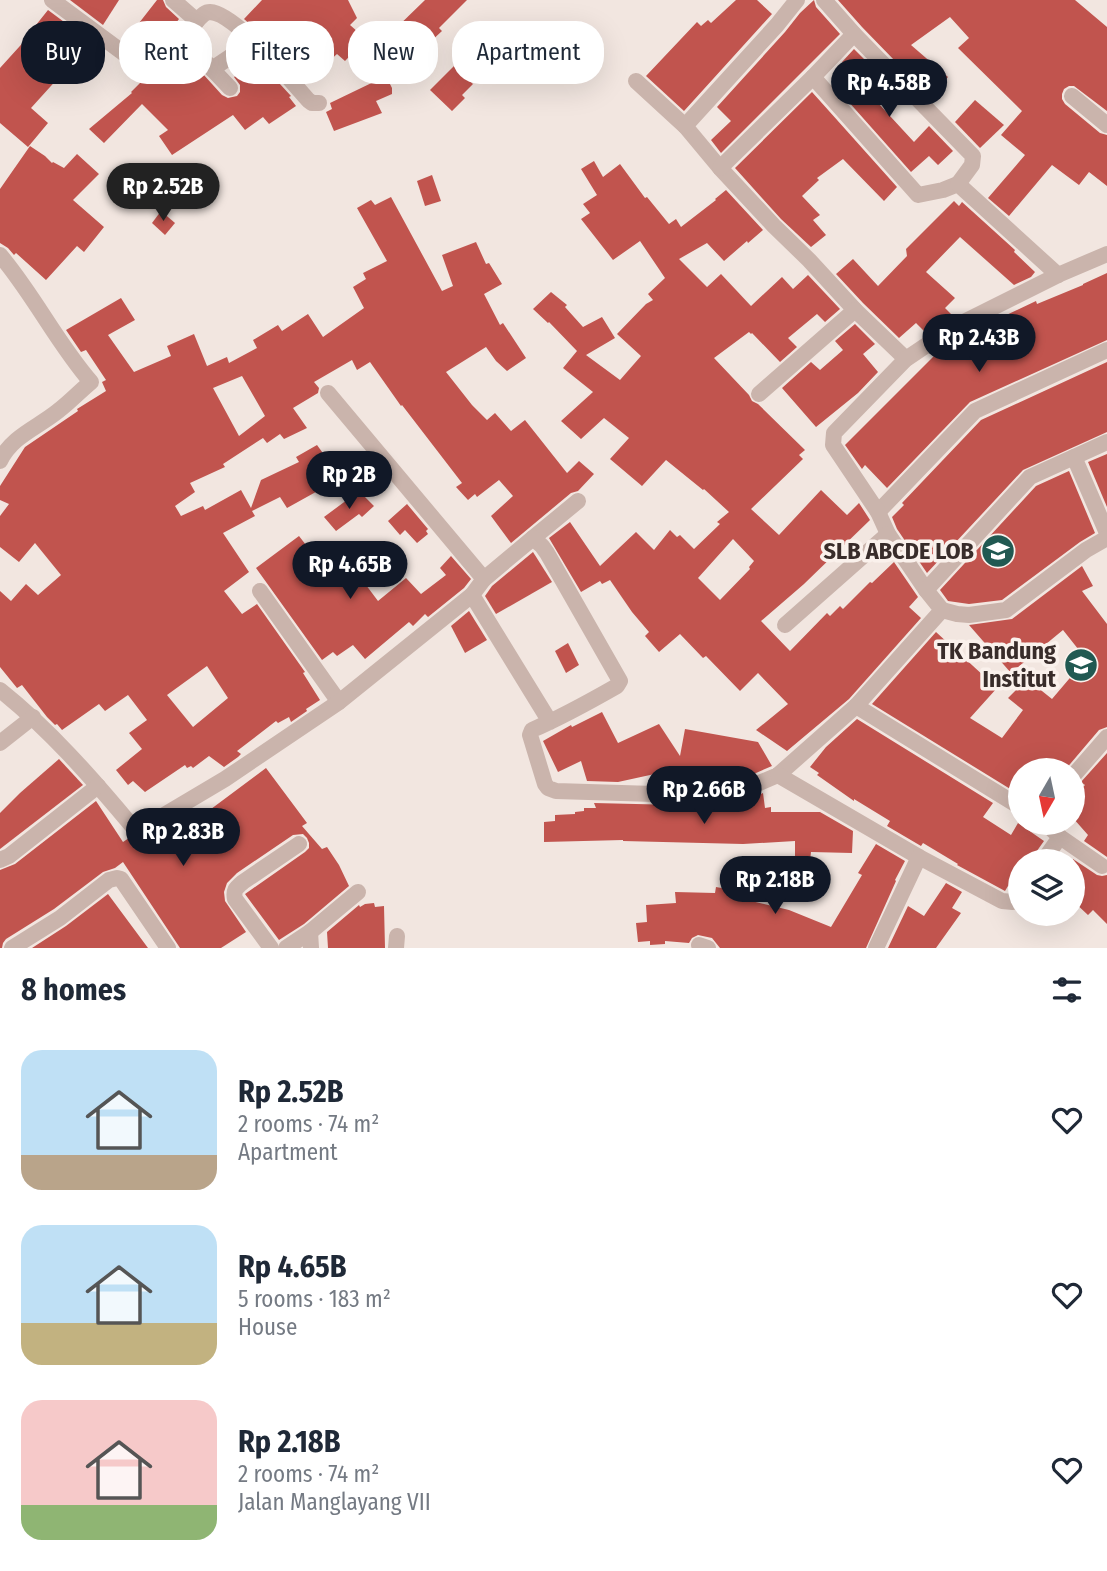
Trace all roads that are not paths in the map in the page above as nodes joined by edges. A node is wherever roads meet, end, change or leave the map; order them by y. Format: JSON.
{"nodes":[{"id":1,"x":52,"y":0,"type":"edge"},
{"id":2,"x":173,"y":0,"type":"edge"},
{"id":3,"x":797,"y":0,"type":"edge"},
{"id":4,"x":824,"y":0,"type":"edge"},
{"id":5,"x":197,"y":21,"type":"joint"},
{"id":6,"x":229,"y":21,"type":"edge"},
{"id":7,"x":854,"y":34,"type":"junction"},
{"id":8,"x":119,"y":49,"type":"edge"},
{"id":9,"x":226,"y":60,"type":"edge"},
{"id":10,"x":212,"y":69,"type":"joint"},
{"id":11,"x":813,"y":78,"type":"junction"},
{"id":12,"x":636,"y":81,"type":"dead end"},
{"id":13,"x":295,"y":84,"type":"edge"},
{"id":14,"x":230,"y":88,"type":"dead end"},
{"id":15,"x":1072,"y":96,"type":"dead end"},
{"id":16,"x":320,"y":103,"type":"dead end"},
{"id":17,"x":1107,"y":125,"type":"edge"},
{"id":18,"x":685,"y":126,"type":"junction"},
{"id":19,"x":720,"y":168,"type":"junction"},
{"id":20,"x":958,"y":184,"type":"junction"},
{"id":21,"x":1107,"y":254,"type":"edge"},
{"id":22,"x":0,"y":256,"type":"edge"},
{"id":23,"x":1058,"y":275,"type":"junction"},
{"id":24,"x":855,"y":310,"type":"junction"},
{"id":25,"x":1107,"y":350,"type":"edge"},
{"id":26,"x":906,"y":359,"type":"junction"},
{"id":27,"x":328,"y":393,"type":"dead end"},
{"id":28,"x":759,"y":394,"type":"dead end"},
{"id":29,"x":1107,"y":442,"type":"edge"},
{"id":30,"x":1074,"y":457,"type":"junction"},
{"id":31,"x":0,"y":461,"type":"edge"},
{"id":32,"x":578,"y":500,"type":"dead end"},
{"id":33,"x":878,"y":512,"type":"junction"},
{"id":34,"x":888,"y":534,"type":"junction"},
{"id":35,"x":533,"y":538,"type":"junction"},
{"id":36,"x":1106,"y":540,"type":"edge"},
{"id":37,"x":484,"y":579,"type":"junction"},
{"id":38,"x":926,"y":590,"type":"junction"},
{"id":39,"x":260,"y":591,"type":"dead end"},
{"id":40,"x":472,"y":595,"type":"junction"},
{"id":41,"x":942,"y":610,"type":"junction"},
{"id":42,"x":785,"y":625,"type":"dead end"},
{"id":43,"x":0,"y":690,"type":"edge"},
{"id":44,"x":339,"y":702,"type":"junction"},
{"id":45,"x":856,"y":706,"type":"junction"},
{"id":46,"x":33,"y":717,"type":"junction"},
{"id":47,"x":550,"y":722,"type":"junction"},
{"id":48,"x":1107,"y":737,"type":"edge"},
{"id":49,"x":0,"y":743,"type":"edge"},
{"id":50,"x":1085,"y":762,"type":"edge"},
{"id":51,"x":778,"y":775,"type":"junction"},
{"id":52,"x":97,"y":786,"type":"junction"},
{"id":53,"x":1008,"y":800,"type":"edge"},
{"id":54,"x":1060,"y":837,"type":"joint"},
{"id":55,"x":299,"y":844,"type":"dead end"},
{"id":56,"x":1052,"y":849,"type":"edge"},
{"id":57,"x":919,"y":857,"type":"junction"},
{"id":58,"x":0,"y":860,"type":"edge"},
{"id":59,"x":1101,"y":866,"type":"dead end"},
{"id":60,"x":359,"y":892,"type":"dead end"},
{"id":61,"x":1008,"y":902,"type":"edge"},
{"id":62,"x":310,"y":940,"type":"edge"},
{"id":63,"x":165,"y":947,"type":"edge"},
{"id":64,"x":12,"y":948,"type":"edge"},
{"id":65,"x":271,"y":948,"type":"edge"},
{"id":66,"x":286,"y":948,"type":"edge"},
{"id":67,"x":876,"y":948,"type":"edge"}],
"edges":[{"from":1,"to":8,"type":"street"},
{"from":2,"to":5,"type":"street"},
{"from":3,"to":18,"type":"street"},
{"from":4,"to":7,"type":"street"},
{"from":5,"to":6,"type":"street"},
{"from":7,"to":11,"type":"street"},
{"from":7,"to":20,"type":"street"},
{"from":9,"to":10,"type":"street"},
{"from":10,"to":14,"type":"street"},
{"from":11,"to":19,"type":"street"},
{"from":11,"to":20,"type":"street"},
{"from":12,"to":18,"type":"street"},
{"from":13,"to":16,"type":"street"},
{"from":15,"to":17,"type":"street"},
{"from":18,"to":19,"type":"street"},
{"from":19,"to":24,"type":"street"},
{"from":20,"to":23,"type":"street"},
{"from":21,"to":23,"type":"street"},
{"from":22,"to":31,"type":"street"},
{"from":23,"to":26,"type":"street"},
{"from":24,"to":26,"type":"street"},
{"from":24,"to":28,"type":"street"},
{"from":25,"to":33,"type":"street"},
{"from":26,"to":33,"type":"street"},
{"from":27,"to":37,"type":"street"},
{"from":29,"to":30,"type":"street"},
{"from":30,"to":36,"type":"street"},
{"from":30,"to":38,"type":"street"},
{"from":32,"to":35,"type":"street"},
{"from":33,"to":34,"type":"street"},
{"from":34,"to":38,"type":"street"},
{"from":34,"to":42,"type":"street"},
{"from":35,"to":37,"type":"street"},
{"from":35,"to":47,"type":"street"},
{"from":36,"to":41,"type":"street"},
{"from":37,"to":40,"type":"street"},
{"from":38,"to":41,"type":"street"},
{"from":39,"to":44,"type":"street"},
{"from":40,"to":44,"type":"street"},
{"from":40,"to":47,"type":"street"},
{"from":41,"to":45,"type":"street"},
{"from":43,"to":46,"type":"street"},
{"from":44,"to":52,"type":"street"},
{"from":45,"to":51,"type":"street"},
{"from":45,"to":53,"type":"street"},
{"from":46,"to":49,"type":"street"},
{"from":46,"to":52,"type":"street"},
{"from":47,"to":51,"type":"street"},
{"from":48,"to":50,"type":"street"},
{"from":51,"to":57,"type":"street"},
{"from":52,"to":58,"type":"street"},
{"from":54,"to":56,"type":"street"},
{"from":54,"to":59,"type":"street"},
{"from":55,"to":65,"type":"street"},
{"from":57,"to":61,"type":"street"},
{"from":57,"to":67,"type":"street"},
{"from":60,"to":62,"type":"street"},
{"from":62,"to":66,"type":"street"},
{"from":63,"to":64,"type":"street"}]}
